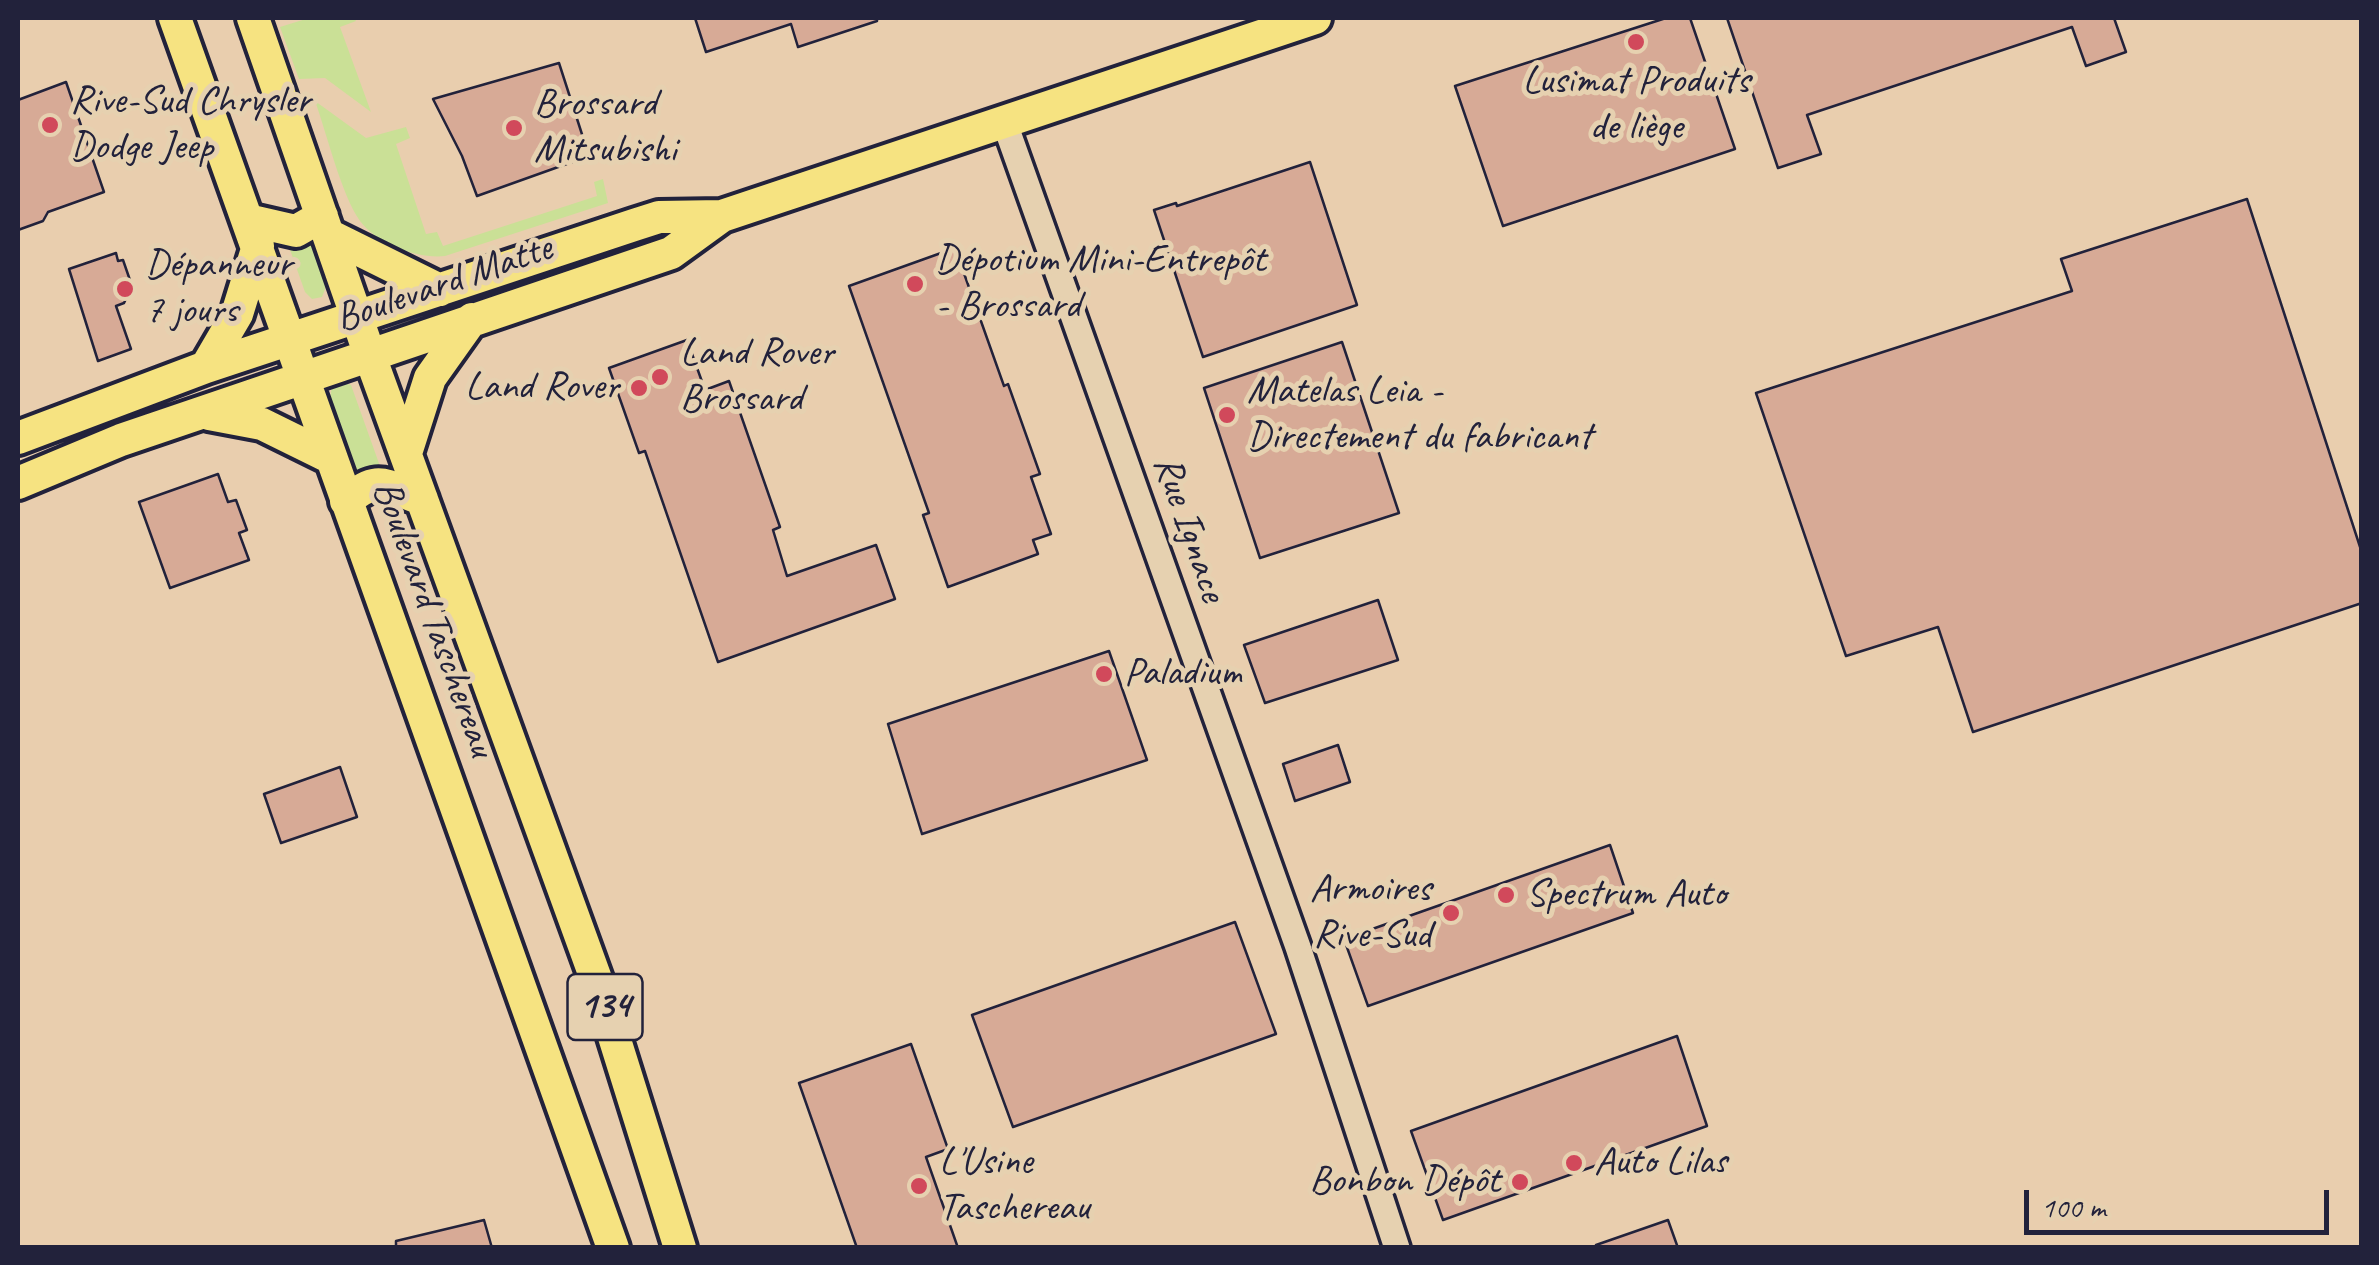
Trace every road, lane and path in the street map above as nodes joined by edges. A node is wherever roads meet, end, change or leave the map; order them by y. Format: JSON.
{"nodes":[{"id":1,"x":174,"y":18,"type":"edge"},
{"id":2,"x":253,"y":18,"type":"edge"},
{"id":3,"x":1314,"y":18,"type":"edge"},
{"id":4,"x":1004,"y":122,"type":"junction"},
{"id":5,"x":722,"y":216,"type":"junction"},
{"id":6,"x":326,"y":226,"type":"junction"},
{"id":7,"x":253,"y":233,"type":"junction"},
{"id":8,"x":440,"y":290,"type":"junction"},
{"id":9,"x":358,"y":319,"type":"junction"},
{"id":10,"x":472,"y":319,"type":"junction"},
{"id":11,"x":290,"y":341,"type":"junction"},
{"id":12,"x":370,"y":352,"type":"junction"},
{"id":13,"x":206,"y":367,"type":"junction"},
{"id":14,"x":303,"y":376,"type":"junction"},
{"id":15,"x":202,"y":413,"type":"junction"},
{"id":16,"x":18,"y":438,"type":"edge"},
{"id":17,"x":406,"y":452,"type":"junction"},
{"id":18,"x":330,"y":458,"type":"junction"},
{"id":19,"x":18,"y":483,"type":"edge"},
{"id":20,"x":422,"y":499,"type":"junction"},
{"id":21,"x":346,"y":501,"type":"junction"},
{"id":22,"x":613,"y":1248,"type":"edge"},
{"id":23,"x":680,"y":1248,"type":"edge"},
{"id":24,"x":1397,"y":1248,"type":"edge"}],
"edges":[{"from":1,"to":7,"type":"main road","name":"Boulevard Taschereau","number":"134"},
{"from":2,"to":6,"type":"main road","name":"Boulevard Taschereau","number":"134"},
{"from":3,"to":4,"type":"main road","name":"Boulevard Matte"},
{"from":4,"to":5,"type":"main road","name":"Boulevard Matte"},
{"from":4,"to":24,"type":"street","name":"Rue Ignace"},
{"from":5,"to":8,"type":"main road","name":"Boulevard Matte"},
{"from":5,"to":10,"type":"main road","name":"Boulevard Matte"},
{"from":6,"to":7,"type":"main road"},
{"from":6,"to":8,"type":"main road"},
{"from":6,"to":9,"type":"main road","name":"Boulevard Taschereau","number":"134"},
{"from":7,"to":11,"type":"main road","name":"Boulevard Taschereau","number":"134"},
{"from":7,"to":13,"type":"main road"},
{"from":8,"to":9,"type":"main road","name":"Boulevard Matte"},
{"from":9,"to":11,"type":"main road","name":"Boulevard Matte"},
{"from":9,"to":12,"type":"main road","name":"Boulevard Taschereau","number":"134"},
{"from":10,"to":12,"type":"main road","name":"Boulevard Matte"},
{"from":10,"to":17,"type":"main road"},
{"from":11,"to":13,"type":"main road","name":"Boulevard Matte"},
{"from":11,"to":14,"type":"main road","name":"Boulevard Taschereau","number":"134"},
{"from":12,"to":14,"type":"main road","name":"Boulevard Matte"},
{"from":12,"to":17,"type":"main road","name":"Boulevard Taschereau","number":"134"},
{"from":13,"to":16,"type":"main road","name":"Boulevard Matte"},
{"from":14,"to":15,"type":"main road","name":"Boulevard Matte"},
{"from":14,"to":18,"type":"main road","name":"Boulevard Taschereau","number":"134"},
{"from":15,"to":18,"type":"main road"},
{"from":15,"to":19,"type":"main road","name":"Boulevard Matte"},
{"from":17,"to":20,"type":"main road","name":"Boulevard Taschereau","number":"134"},
{"from":18,"to":21,"type":"main road","name":"Boulevard Taschereau","number":"134"},
{"from":20,"to":21,"type":"main road"},
{"from":20,"to":23,"type":"main road","name":"Boulevard Taschereau","number":"134"},
{"from":21,"to":22,"type":"main road","name":"Boulevard Taschereau","number":"134"}]}
